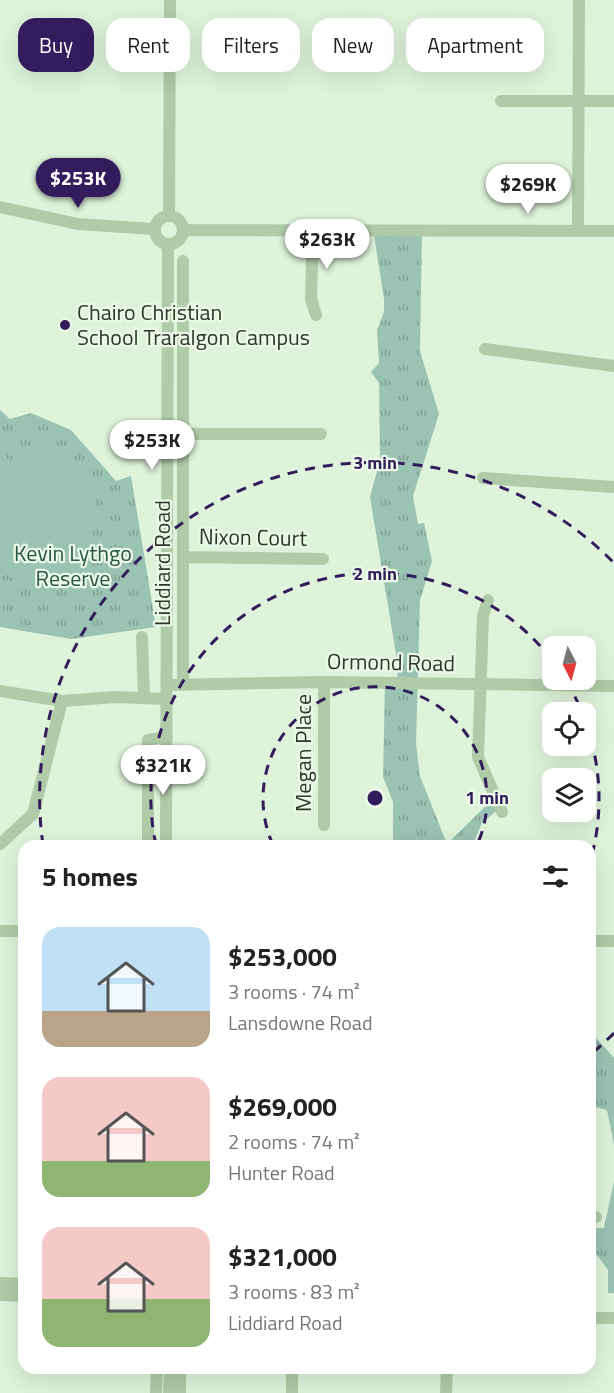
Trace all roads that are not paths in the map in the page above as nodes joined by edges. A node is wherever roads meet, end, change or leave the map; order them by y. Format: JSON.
{"nodes":[{"id":1,"x":170,"y":0,"type":"edge"},
{"id":2,"x":579,"y":0,"type":"edge"},
{"id":3,"x":579,"y":100,"type":"junction"},
{"id":4,"x":501,"y":101,"type":"dead end"},
{"id":5,"x":614,"y":101,"type":"edge"},
{"id":6,"x":0,"y":207,"type":"edge"},
{"id":7,"x":169,"y":215,"type":"junction"},
{"id":8,"x":154,"y":229,"type":"junction"},
{"id":9,"x":313,"y":229,"type":"junction"},
{"id":10,"x":183,"y":230,"type":"junction"},
{"id":11,"x":578,"y":230,"type":"junction"},
{"id":12,"x":614,"y":231,"type":"edge"},
{"id":13,"x":168,"y":244,"type":"junction"},
{"id":14,"x":183,"y":261,"type":"dead end"},
{"id":15,"x":316,"y":315,"type":"dead end"},
{"id":16,"x":485,"y":349,"type":"dead end"},
{"id":17,"x":614,"y":366,"type":"edge"},
{"id":18,"x":183,"y":434,"type":"junction"},
{"id":19,"x":321,"y":434,"type":"dead end"},
{"id":20,"x":483,"y":478,"type":"dead end"},
{"id":21,"x":614,"y":487,"type":"edge"},
{"id":22,"x":183,"y":557,"type":"junction"},
{"id":23,"x":323,"y":559,"type":"dead end"},
{"id":24,"x":488,"y":600,"type":"dead end"},
{"id":25,"x":142,"y":637,"type":"dead end"},
{"id":26,"x":324,"y":682,"type":"junction"},
{"id":27,"x":183,"y":684,"type":"junction"},
{"id":28,"x":479,"y":684,"type":"junction"},
{"id":29,"x":167,"y":685,"type":"junction"},
{"id":30,"x":614,"y":686,"type":"edge"},
{"id":31,"x":0,"y":691,"type":"edge"},
{"id":32,"x":144,"y":697,"type":"junction"},
{"id":33,"x":167,"y":699,"type":"junction"},
{"id":34,"x":62,"y":701,"type":"junction"},
{"id":35,"x":167,"y":736,"type":"junction"},
{"id":36,"x":502,"y":812,"type":"dead end"},
{"id":37,"x":324,"y":825,"type":"dead end"},
{"id":38,"x":148,"y":840,"type":"edge"},
{"id":39,"x":166,"y":840,"type":"edge"},
{"id":40,"x":0,"y":844,"type":"edge"},
{"id":41,"x":0,"y":930,"type":"edge"},
{"id":42,"x":18,"y":931,"type":"edge"},
{"id":43,"x":596,"y":941,"type":"edge"},
{"id":44,"x":614,"y":941,"type":"edge"},
{"id":45,"x":0,"y":1283,"type":"edge"},
{"id":46,"x":18,"y":1284,"type":"edge"},
{"id":47,"x":0,"y":1295,"type":"edge"},
{"id":48,"x":18,"y":1296,"type":"edge"},
{"id":49,"x":596,"y":1318,"type":"edge"},
{"id":50,"x":614,"y":1318,"type":"edge"},
{"id":51,"x":157,"y":1374,"type":"edge"},
{"id":52,"x":170,"y":1374,"type":"edge"},
{"id":53,"x":180,"y":1374,"type":"edge"},
{"id":54,"x":292,"y":1374,"type":"edge"},
{"id":55,"x":447,"y":1374,"type":"edge"},
{"id":56,"x":156,"y":1393,"type":"edge"},
{"id":57,"x":169,"y":1393,"type":"edge"},
{"id":58,"x":180,"y":1393,"type":"edge"},
{"id":59,"x":292,"y":1393,"type":"edge"},
{"id":60,"x":446,"y":1393,"type":"edge"}],
"edges":[{"from":1,"to":7,"type":"street"},
{"from":2,"to":3,"type":"street"},
{"from":3,"to":4,"type":"street"},
{"from":3,"to":5,"type":"street"},
{"from":3,"to":11,"type":"street"},
{"from":6,"to":8,"type":"street"},
{"from":7,"to":8,"type":"street"},
{"from":7,"to":10,"type":"street"},
{"from":8,"to":13,"type":"street"},
{"from":9,"to":10,"type":"street"},
{"from":9,"to":11,"type":"street"},
{"from":9,"to":15,"type":"street"},
{"from":10,"to":13,"type":"street"},
{"from":11,"to":12,"type":"street"},
{"from":13,"to":29,"type":"street","name":"Liddiard Road"},
{"from":14,"to":18,"type":"street","name":"Liddiard Road"},
{"from":16,"to":17,"type":"street"},
{"from":18,"to":19,"type":"street"},
{"from":18,"to":22,"type":"street","name":"Liddiard Road"},
{"from":20,"to":21,"type":"street"},
{"from":22,"to":23,"type":"street","name":"Nixon Court"},
{"from":22,"to":27,"type":"street","name":"Liddiard Road"},
{"from":24,"to":28,"type":"street"},
{"from":25,"to":32,"type":"street","name":"Liddiard Road"},
{"from":26,"to":27,"type":"street","name":"Ormond Road"},
{"from":26,"to":28,"type":"street","name":"Ormond Road"},
{"from":26,"to":37,"type":"street","name":"Megan Place"},
{"from":27,"to":29,"type":"street","name":"Ormond Road"},
{"from":28,"to":30,"type":"street","name":"Ormond Road"},
{"from":28,"to":36,"type":"street"},
{"from":29,"to":33,"type":"street","name":"Liddiard Road"},
{"from":31,"to":34,"type":"street"},
{"from":32,"to":33,"type":"street"},
{"from":32,"to":34,"type":"street"},
{"from":33,"to":35,"type":"street","name":"Liddiard Road"},
{"from":34,"to":40,"type":"street"},
{"from":35,"to":38,"type":"street"},
{"from":35,"to":39,"type":"street","name":"Liddiard Road"},
{"from":41,"to":42,"type":"street"},
{"from":43,"to":44,"type":"street"},
{"from":45,"to":46,"type":"street"},
{"from":47,"to":48,"type":"street"},
{"from":49,"to":50,"type":"street"},
{"from":51,"to":56,"type":"street"},
{"from":52,"to":57,"type":"street"},
{"from":53,"to":58,"type":"street"},
{"from":54,"to":59,"type":"street"},
{"from":55,"to":60,"type":"street"}]}
